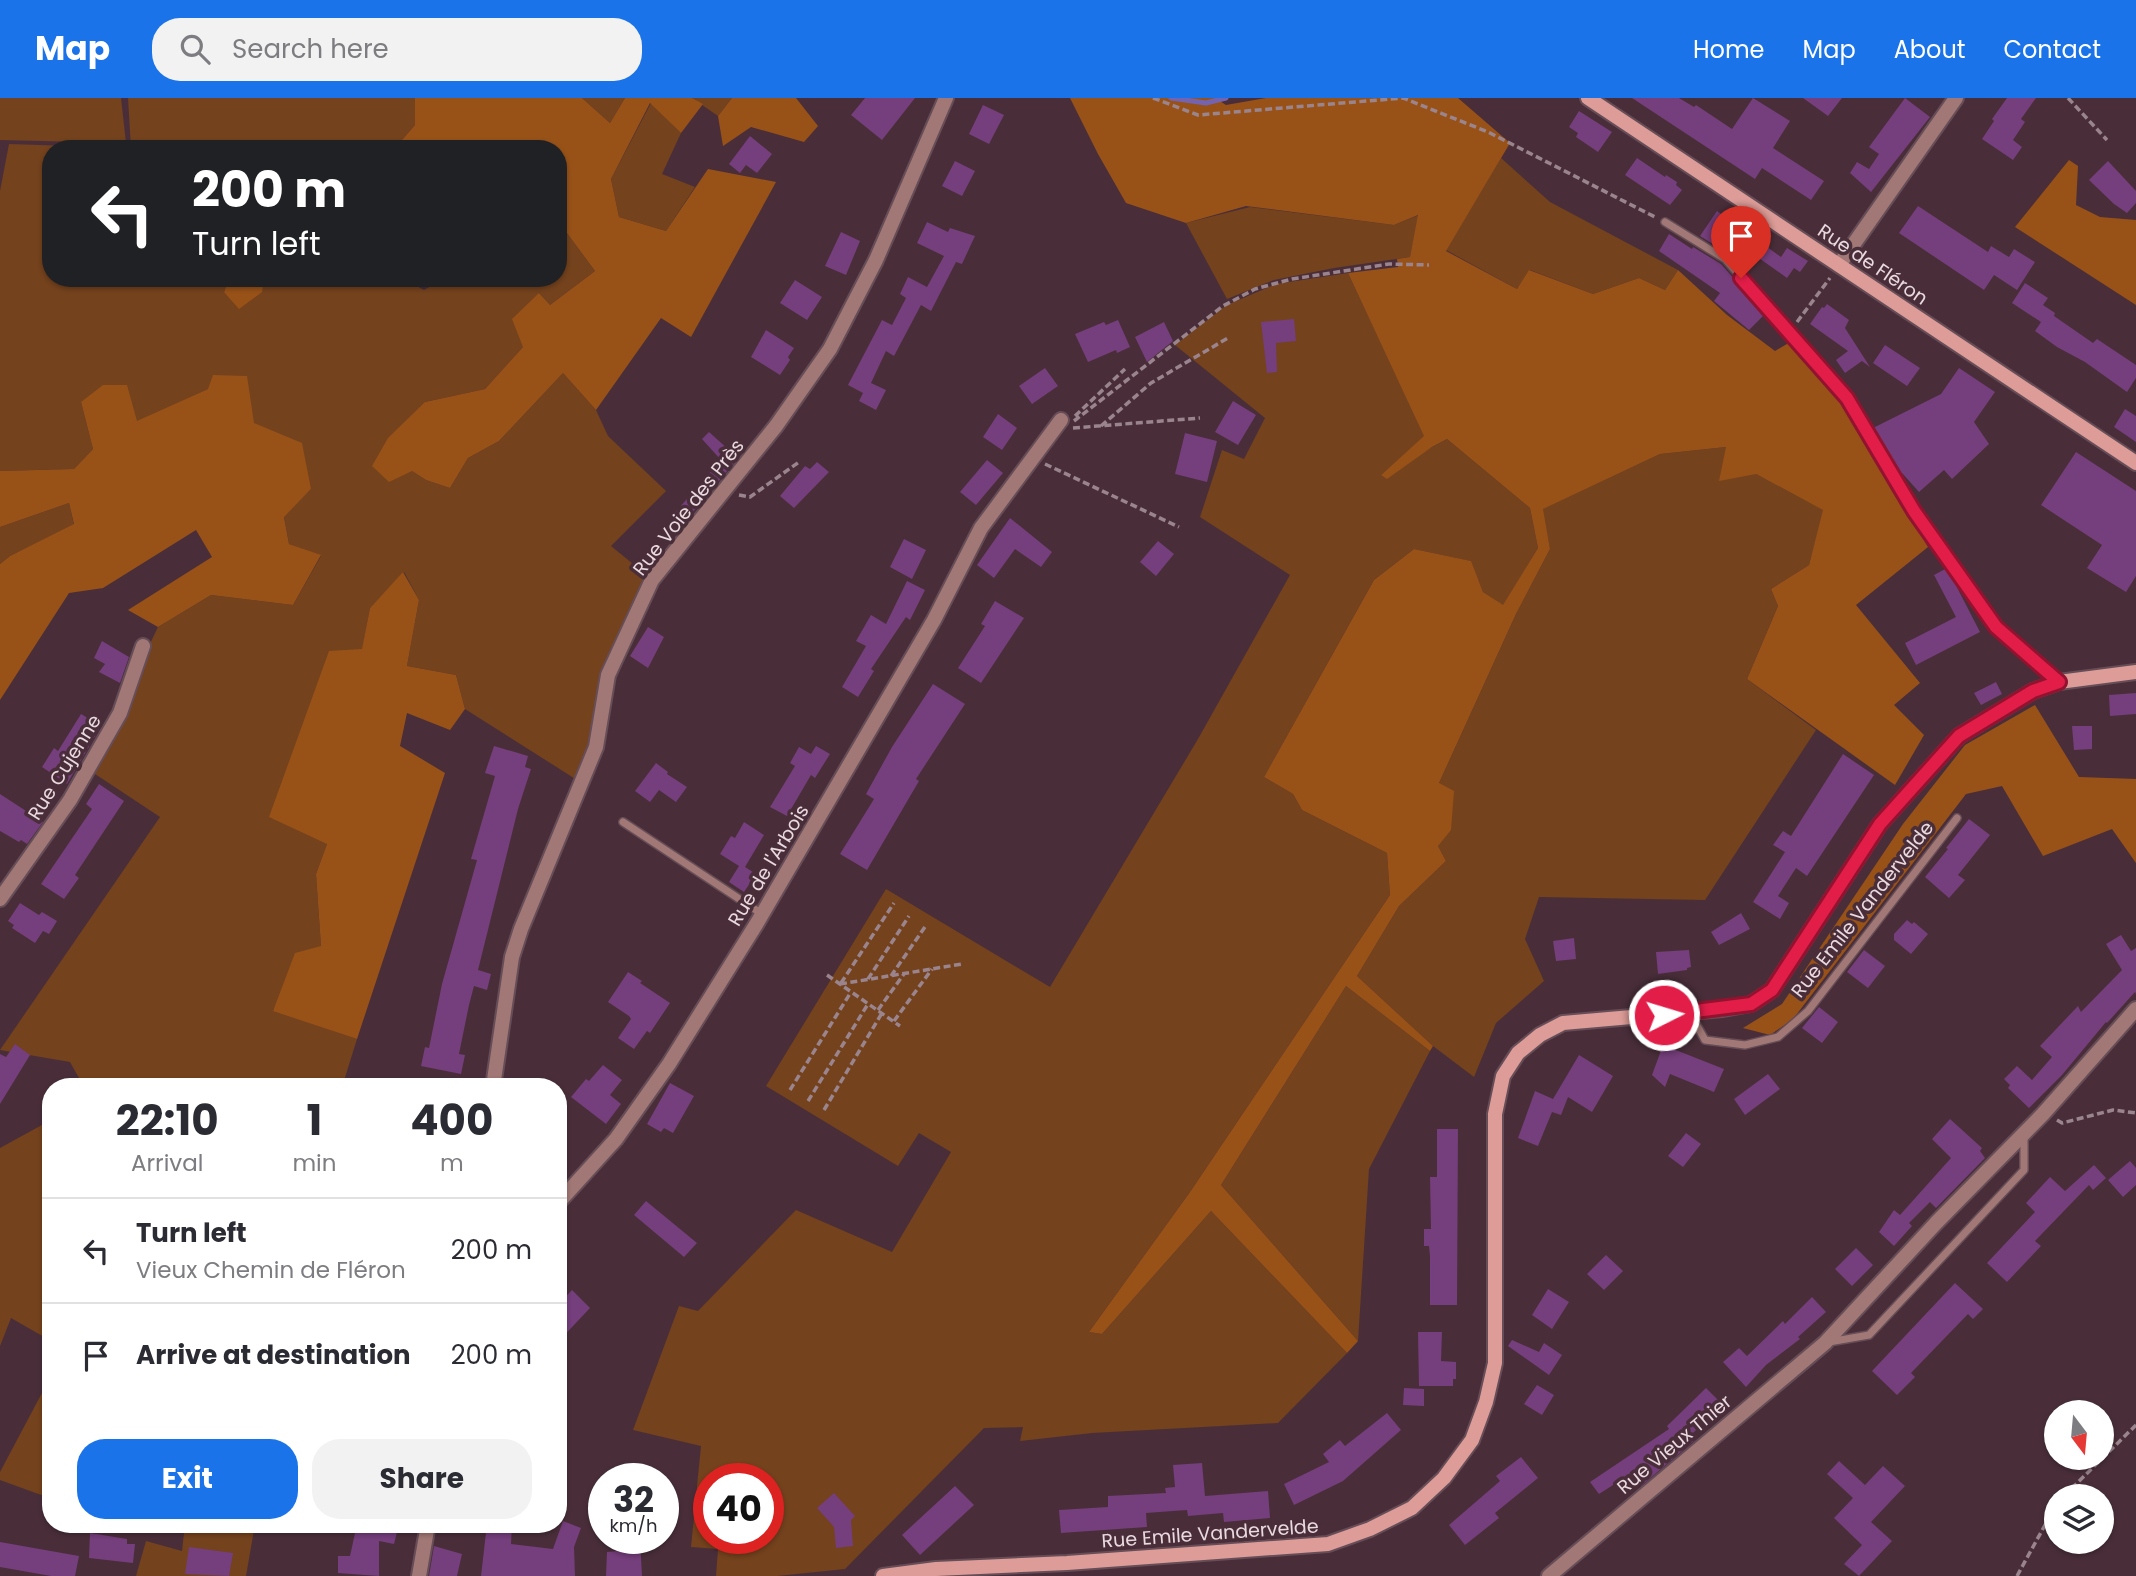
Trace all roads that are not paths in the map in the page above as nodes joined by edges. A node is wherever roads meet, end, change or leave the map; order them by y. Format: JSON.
{"nodes":[{"id":1,"x":946,"y":98,"type":"edge"},
{"id":2,"x":1588,"y":98,"type":"edge"},
{"id":3,"x":1954,"y":99,"type":"edge"},
{"id":4,"x":1665,"y":222,"type":"road end"},
{"id":5,"x":1839,"y":265,"type":"junction"},
{"id":6,"x":1061,"y":423,"type":"road end"},
{"id":7,"x":2136,"y":463,"type":"edge"},
{"id":8,"x":143,"y":646,"type":"dead end"},
{"id":9,"x":2136,"y":672,"type":"edge"},
{"id":10,"x":2059,"y":682,"type":"junction"},
{"id":11,"x":1957,"y":818,"type":"dead end"},
{"id":12,"x":622,"y":822,"type":"dead end"},
{"id":13,"x":0,"y":899,"type":"edge"},
{"id":14,"x":762,"y":914,"type":"junction"},
{"id":15,"x":2136,"y":1009,"type":"edge"},
{"id":16,"x":1690,"y":1013,"type":"junction"},
{"id":17,"x":494,"y":1078,"type":"edge"},
{"id":18,"x":2024,"y":1133,"type":"junction"},
{"id":19,"x":567,"y":1193,"type":"edge"},
{"id":20,"x":1825,"y":1343,"type":"junction"},
{"id":21,"x":426,"y":1533,"type":"edge"},
{"id":22,"x":419,"y":1576,"type":"edge"},
{"id":23,"x":883,"y":1576,"type":"edge"},
{"id":24,"x":1549,"y":1576,"type":"edge"}],
"edges":[{"from":1,"to":17,"type":"street","name":"Rue Voie des Près"},
{"from":2,"to":5,"type":"street","name":"Rue de Fléron"},
{"from":3,"to":5,"type":"street"},
{"from":4,"to":10,"type":"lane"},
{"from":5,"to":7,"type":"street","name":"Rue de Fléron"},
{"from":6,"to":14,"type":"street","name":"Rue de l'Arbois"},
{"from":8,"to":13,"type":"street","name":"Rue Cujenne"},
{"from":9,"to":10,"type":"street"},
{"from":10,"to":16,"type":"street"},
{"from":11,"to":16,"type":"lane","name":"Rue Emile Vandervelde"},
{"from":12,"to":14,"type":"lane"},
{"from":14,"to":19,"type":"street","name":"Rue de l'Arbois"},
{"from":15,"to":18,"type":"street","name":"Rue Vieux Thier"},
{"from":16,"to":23,"type":"street","name":"Rue Emile Vandervelde"},
{"from":18,"to":20,"type":"street","name":"Rue Vieux Thier"},
{"from":18,"to":20,"type":"lane","name":"Rue Vieux Thier"},
{"from":20,"to":24,"type":"street","name":"Rue Vieux Thier"},
{"from":21,"to":22,"type":"street"}]}
